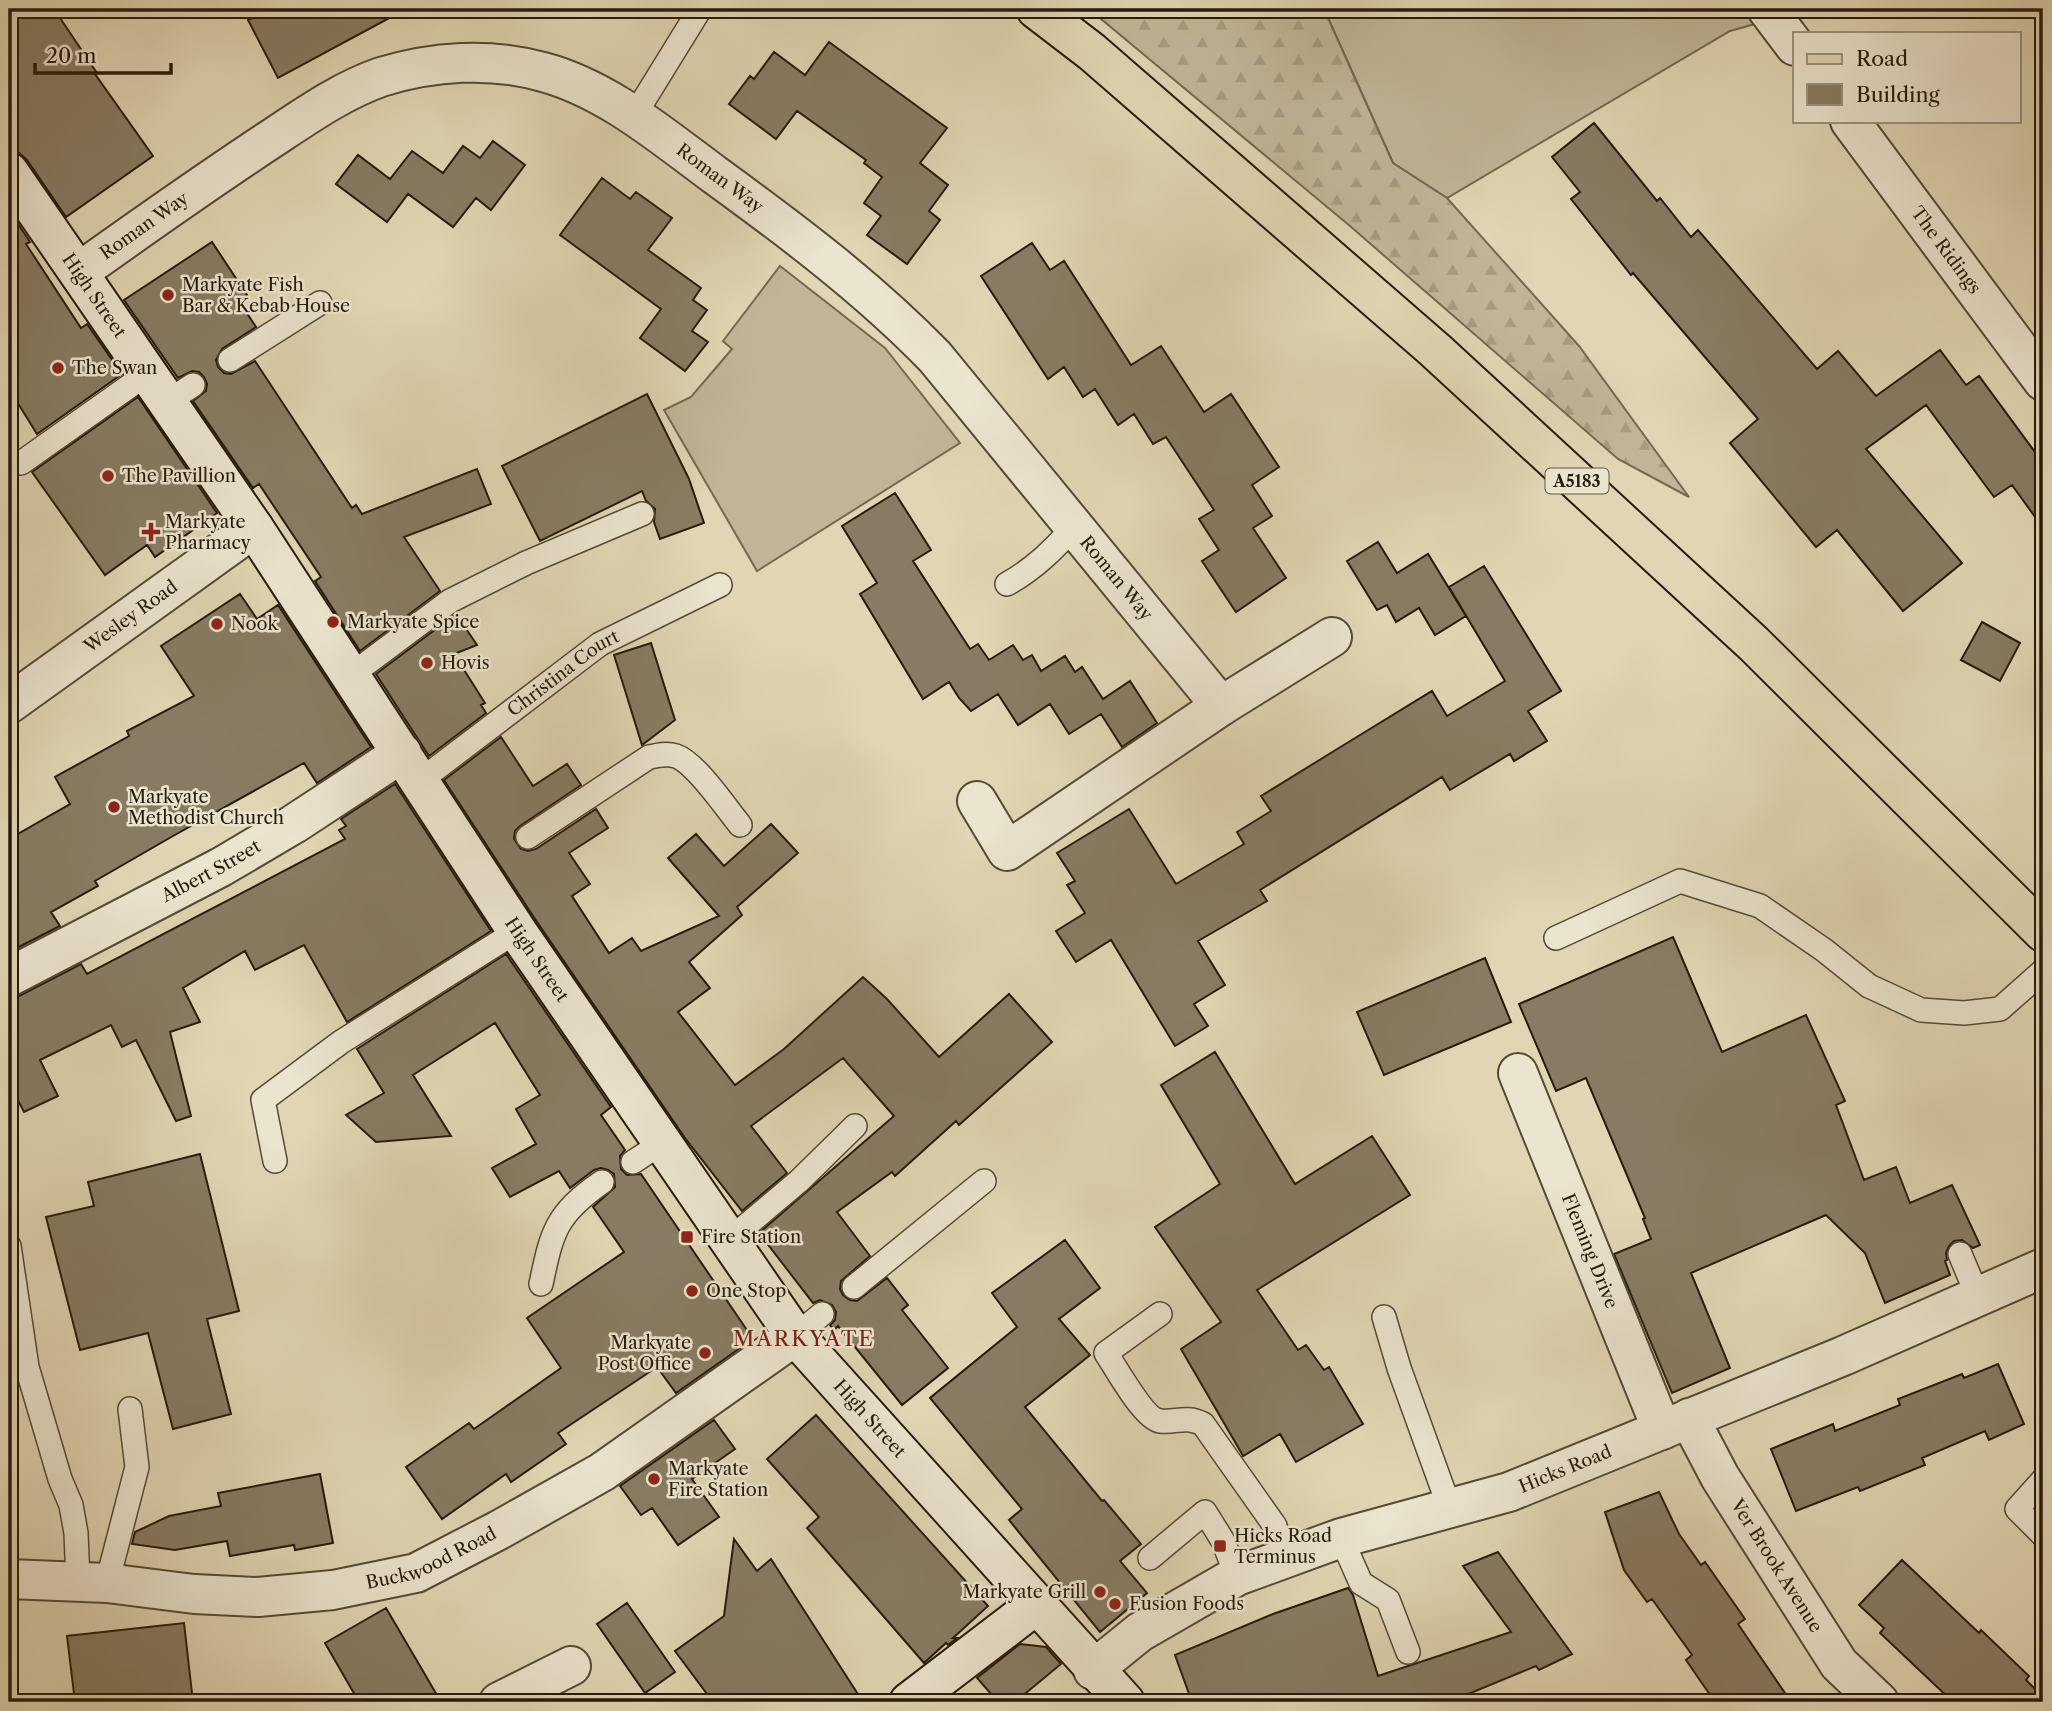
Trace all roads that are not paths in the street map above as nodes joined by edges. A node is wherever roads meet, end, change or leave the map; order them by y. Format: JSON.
{"nodes":[{"id":1,"x":700,"y":9,"type":"edge"},
{"id":2,"x":1036,"y":9,"type":"edge"},
{"id":3,"x":1767,"y":9,"type":"edge"},
{"id":4,"x":1793,"y":43,"type":"edge"},
{"id":5,"x":634,"y":116,"type":"junction"},
{"id":6,"x":1851,"y":122,"type":"edge"},
{"id":7,"x":9,"y":172,"type":"edge"},
{"id":8,"x":79,"y":272,"type":"junction"},
{"id":9,"x":320,"y":303,"type":"dead end"},
{"id":10,"x":230,"y":360,"type":"dead end"},
{"id":11,"x":2043,"y":381,"type":"edge"},
{"id":12,"x":169,"y":387,"type":"junction"},
{"id":13,"x":20,"y":463,"type":"dead end"},
{"id":14,"x":642,"y":514,"type":"dead end"},
{"id":15,"x":1074,"y":527,"type":"junction"},
{"id":16,"x":254,"y":528,"type":"junction"},
{"id":17,"x":1007,"y":584,"type":"dead end"},
{"id":18,"x":720,"y":585,"type":"dead end"},
{"id":19,"x":1332,"y":637,"type":"dead end"},
{"id":20,"x":351,"y":675,"type":"junction"},
{"id":21,"x":9,"y":704,"type":"edge"},
{"id":22,"x":1221,"y":706,"type":"junction"},
{"id":23,"x":412,"y":766,"type":"junction"},
{"id":24,"x":977,"y":801,"type":"dead end"},
{"id":25,"x":740,"y":825,"type":"dead end"},
{"id":26,"x":528,"y":837,"type":"dead end"},
{"id":27,"x":517,"y":931,"type":"junction"},
{"id":28,"x":2043,"y":932,"type":"edge"},
{"id":29,"x":1556,"y":938,"type":"dead end"},
{"id":30,"x":2043,"y":971,"type":"edge"},
{"id":31,"x":9,"y":977,"type":"edge"},
{"id":32,"x":1518,"y":1073,"type":"dead end"},
{"id":33,"x":855,"y":1126,"type":"dead end"},
{"id":34,"x":275,"y":1161,"type":"dead end"},
{"id":35,"x":984,"y":1181,"type":"dead end"},
{"id":36,"x":602,"y":1182,"type":"dead end"},
{"id":37,"x":729,"y":1240,"type":"junction"},
{"id":38,"x":9,"y":1246,"type":"edge"},
{"id":39,"x":1960,"y":1254,"type":"dead end"},
{"id":40,"x":2043,"y":1268,"type":"edge"},
{"id":41,"x":541,"y":1283,"type":"dead end"},
{"id":42,"x":854,"y":1287,"type":"dead end"},
{"id":43,"x":1978,"y":1297,"type":"junction"},
{"id":44,"x":1160,"y":1314,"type":"dead end"},
{"id":45,"x":1384,"y":1317,"type":"dead end"},
{"id":46,"x":808,"y":1325,"type":"junction"},
{"id":47,"x":130,"y":1409,"type":"dead end"},
{"id":48,"x":1675,"y":1424,"type":"junction"},
{"id":49,"x":2043,"y":1480,"type":"edge"},
{"id":50,"x":1450,"y":1509,"type":"junction"},
{"id":51,"x":2043,"y":1535,"type":"edge"},
{"id":52,"x":1341,"y":1538,"type":"junction"},
{"id":53,"x":1150,"y":1558,"type":"dead end"},
{"id":54,"x":1284,"y":1558,"type":"junction"},
{"id":55,"x":1237,"y":1576,"type":"junction"},
{"id":56,"x":9,"y":1579,"type":"edge"},
{"id":57,"x":92,"y":1582,"type":"junction"},
{"id":58,"x":1036,"y":1605,"type":"junction"},
{"id":59,"x":1408,"y":1652,"type":"dead end"},
{"id":60,"x":571,"y":1666,"type":"dead end"},
{"id":61,"x":1093,"y":1670,"type":"junction"},
{"id":62,"x":499,"y":1702,"type":"edge"},
{"id":63,"x":909,"y":1702,"type":"edge"},
{"id":64,"x":1125,"y":1702,"type":"edge"},
{"id":65,"x":1879,"y":1702,"type":"edge"}],
"edges":[{"from":1,"to":5,"type":"lane"},
{"from":2,"to":28,"type":"main road","number":"A5183"},
{"from":3,"to":4,"type":"street"},
{"from":5,"to":8,"type":"street","name":"Roman Way"},
{"from":5,"to":15,"type":"street","name":"Roman Way"},
{"from":6,"to":11,"type":"street","name":"The Ridings"},
{"from":7,"to":8,"type":"street","name":"High Street"},
{"from":8,"to":12,"type":"street","name":"High Street"},
{"from":9,"to":10,"type":"lane"},
{"from":12,"to":13,"type":"lane"},
{"from":12,"to":16,"type":"street","name":"High Street"},
{"from":14,"to":20,"type":"lane"},
{"from":15,"to":17,"type":"lane"},
{"from":15,"to":22,"type":"street","name":"Roman Way"},
{"from":16,"to":20,"type":"street","name":"High Street"},
{"from":16,"to":21,"type":"street","name":"Wesley Road"},
{"from":18,"to":23,"type":"lane","name":"Christina Court"},
{"from":19,"to":22,"type":"street"},
{"from":20,"to":23,"type":"street","name":"High Street"},
{"from":22,"to":24,"type":"street"},
{"from":23,"to":27,"type":"street","name":"High Street"},
{"from":23,"to":31,"type":"street","name":"Albert Street"},
{"from":25,"to":26,"type":"lane"},
{"from":27,"to":34,"type":"lane"},
{"from":27,"to":37,"type":"street","name":"High Street"},
{"from":29,"to":30,"type":"lane"},
{"from":32,"to":48,"type":"street","name":"Fleming Drive"},
{"from":33,"to":37,"type":"lane"},
{"from":35,"to":42,"type":"lane"},
{"from":36,"to":41,"type":"lane"},
{"from":37,"to":46,"type":"street","name":"High Street"},
{"from":38,"to":57,"type":"lane"},
{"from":39,"to":43,"type":"lane"},
{"from":40,"to":43,"type":"street","name":"Hicks Road"},
{"from":43,"to":48,"type":"street","name":"Hicks Road"},
{"from":44,"to":54,"type":"lane"},
{"from":45,"to":50,"type":"lane"},
{"from":46,"to":57,"type":"street","name":"Buckwood Road"},
{"from":46,"to":58,"type":"street","name":"High Street"},
{"from":47,"to":57,"type":"lane"},
{"from":48,"to":50,"type":"street","name":"Hicks Road"},
{"from":48,"to":65,"type":"street","name":"Ver Brook Avenue"},
{"from":49,"to":51,"type":"lane"},
{"from":50,"to":52,"type":"street","name":"Hicks Road"},
{"from":52,"to":54,"type":"street","name":"Hicks Road"},
{"from":52,"to":59,"type":"lane"},
{"from":53,"to":55,"type":"lane"},
{"from":54,"to":55,"type":"street","name":"Hicks Road"},
{"from":55,"to":61,"type":"street","name":"Hicks Road"},
{"from":56,"to":57,"type":"street","name":"Buckwood Road"},
{"from":58,"to":61,"type":"street","name":"High Street"},
{"from":58,"to":63,"type":"street"},
{"from":60,"to":62,"type":"street"},
{"from":61,"to":64,"type":"street","name":"High Street"}]}
